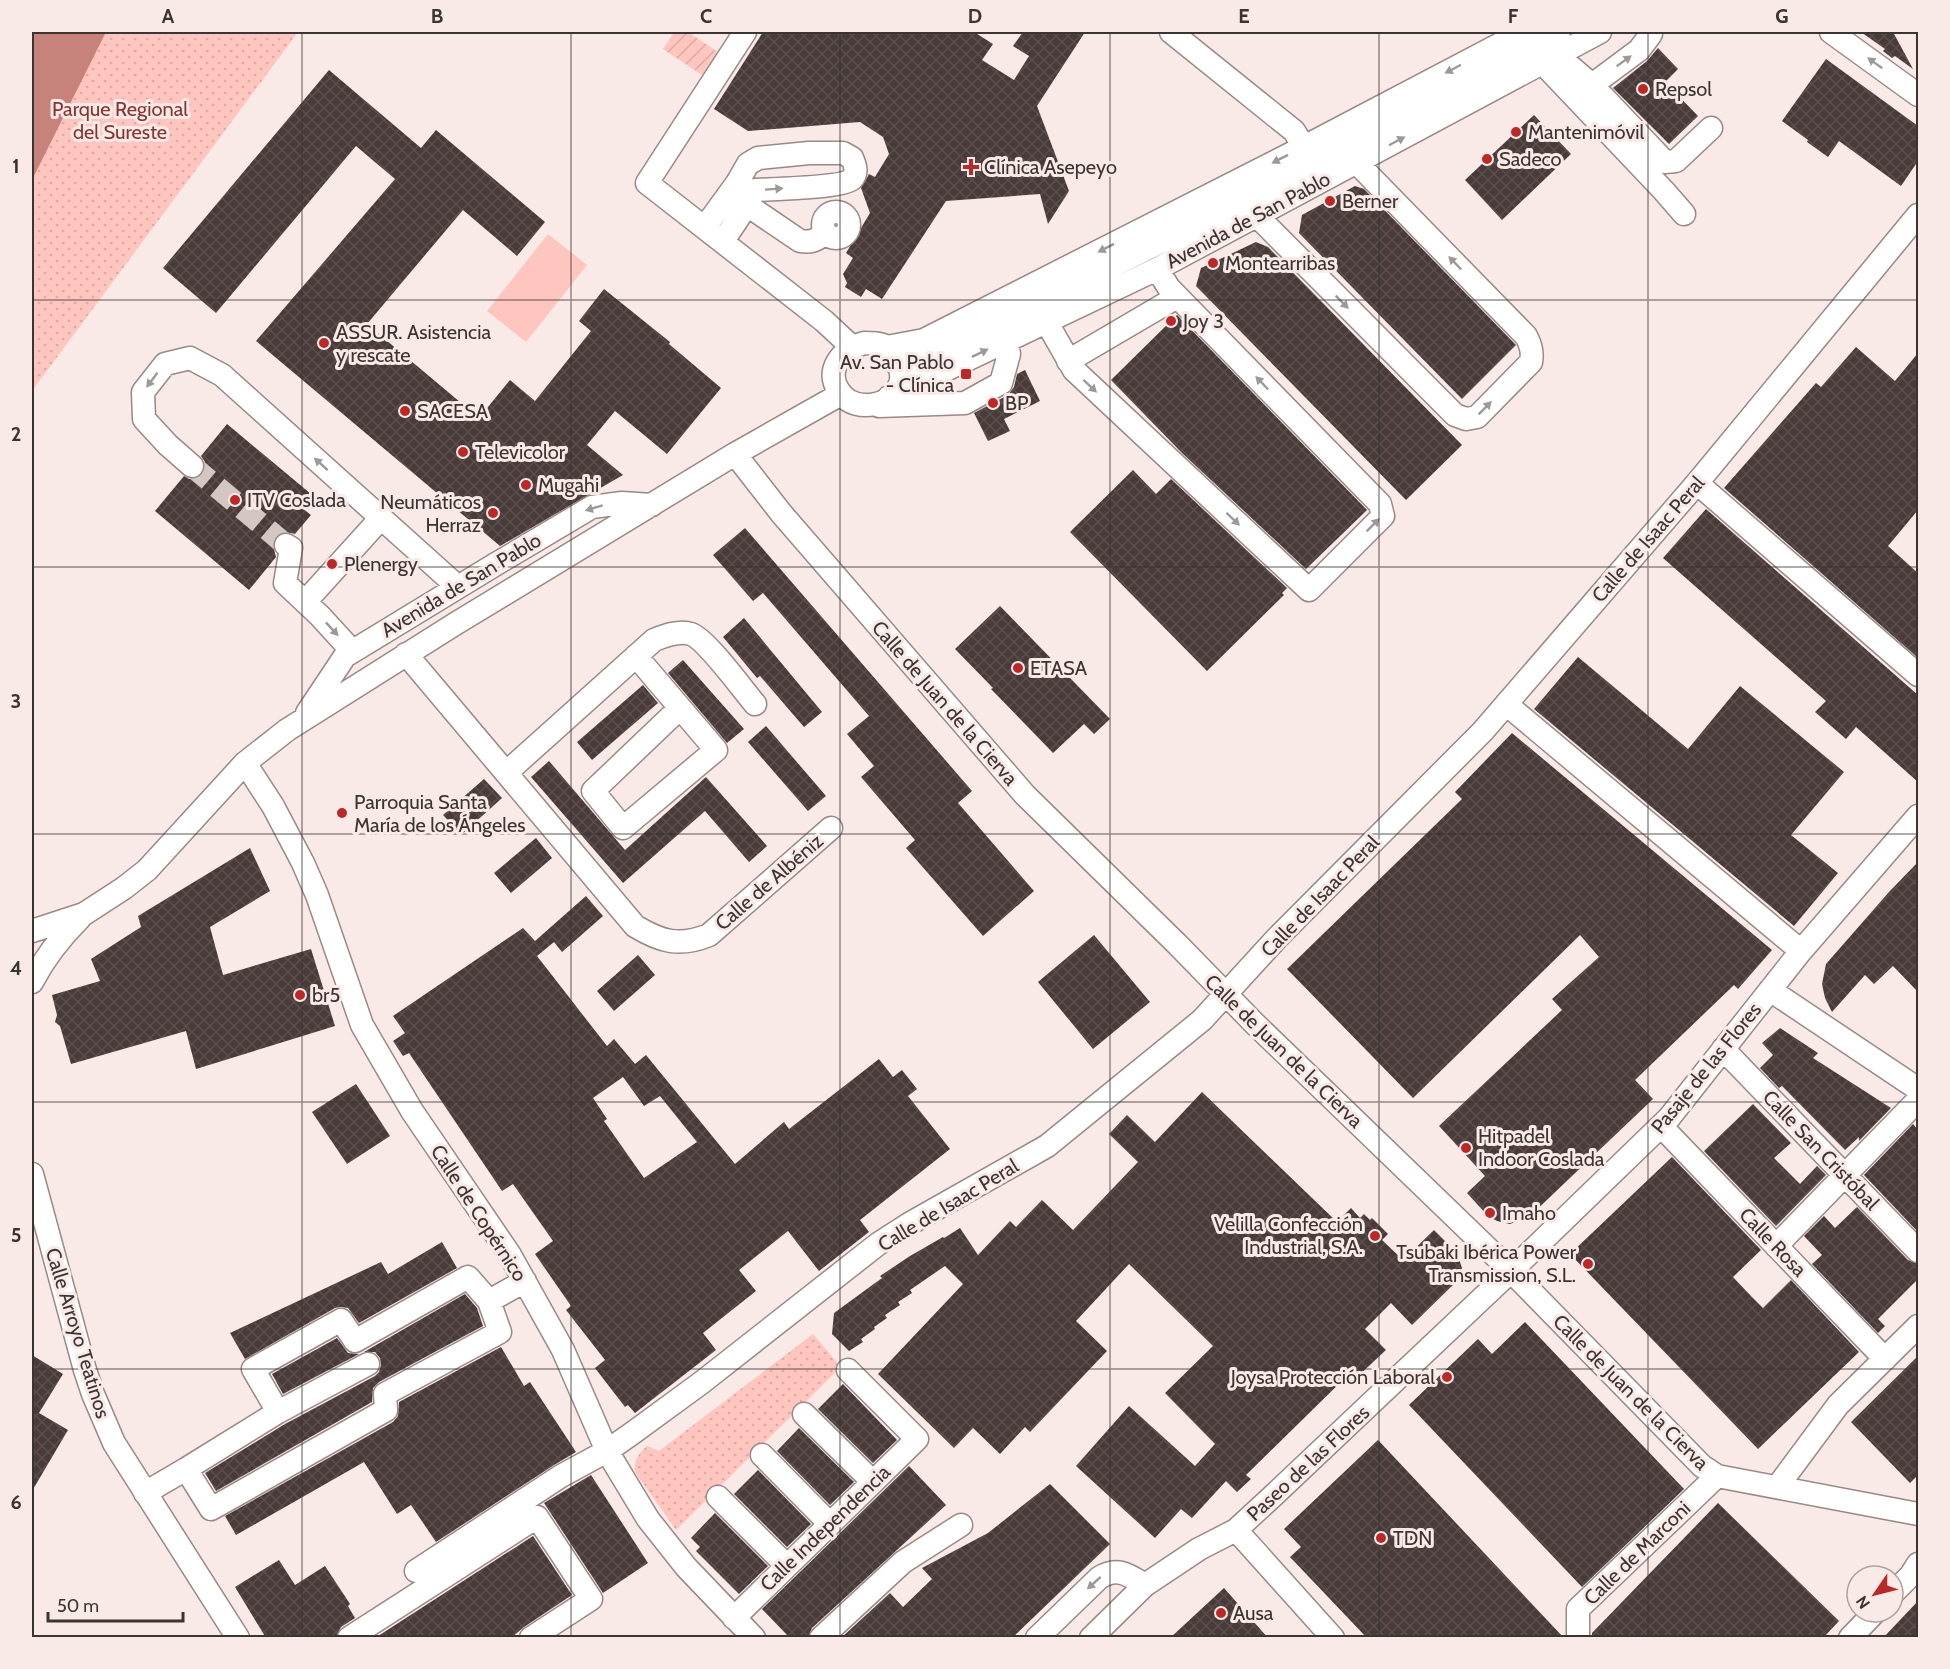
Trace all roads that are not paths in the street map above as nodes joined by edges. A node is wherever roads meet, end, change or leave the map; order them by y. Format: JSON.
{"nodes":[{"id":1,"x":745,"y":32,"type":"edge"},
{"id":2,"x":1171,"y":32,"type":"edge"},
{"id":3,"x":1487,"y":32,"type":"edge"},
{"id":4,"x":1523,"y":32,"type":"edge"},
{"id":5,"x":1559,"y":32,"type":"edge"},
{"id":6,"x":1600,"y":32,"type":"edge"},
{"id":7,"x":1651,"y":32,"type":"edge"},
{"id":8,"x":1831,"y":32,"type":"edge"},
{"id":9,"x":1480,"y":55,"type":"junction"},
{"id":10,"x":1547,"y":67,"type":"junction"},
{"id":11,"x":1592,"y":85,"type":"junction"},
{"id":12,"x":1918,"y":95,"type":"edge"},
{"id":13,"x":1711,"y":128,"type":"dead end"},
{"id":14,"x":1304,"y":147,"type":"junction"},
{"id":15,"x":1356,"y":162,"type":"junction"},
{"id":16,"x":747,"y":205,"type":"junction"},
{"id":17,"x":1684,"y":214,"type":"dead end"},
{"id":18,"x":1256,"y":215,"type":"junction"},
{"id":19,"x":1918,"y":215,"type":"edge"},
{"id":20,"x":705,"y":227,"type":"junction"},
{"id":21,"x":825,"y":233,"type":"dead end"},
{"id":22,"x":723,"y":241,"type":"junction"},
{"id":23,"x":1157,"y":269,"type":"junction"},
{"id":24,"x":1177,"y":297,"type":"junction"},
{"id":25,"x":1046,"y":321,"type":"junction"},
{"id":26,"x":1006,"y":340,"type":"junction"},
{"id":27,"x":852,"y":347,"type":"junction"},
{"id":28,"x":887,"y":347,"type":"junction"},
{"id":29,"x":1068,"y":361,"type":"junction"},
{"id":30,"x":899,"y":367,"type":"junction"},
{"id":31,"x":841,"y":394,"type":"junction"},
{"id":32,"x":889,"y":397,"type":"junction"},
{"id":33,"x":868,"y":406,"type":"junction"},
{"id":34,"x":735,"y":454,"type":"junction"},
{"id":35,"x":192,"y":466,"type":"tunnel mouth"},
{"id":36,"x":1697,"y":483,"type":"junction"},
{"id":37,"x":652,"y":505,"type":"junction"},
{"id":38,"x":381,"y":518,"type":"junction"},
{"id":39,"x":286,"y":545,"type":"dead end"},
{"id":40,"x":458,"y":587,"type":"junction"},
{"id":41,"x":305,"y":602,"type":"junction"},
{"id":42,"x":352,"y":651,"type":"junction"},
{"id":43,"x":406,"y":654,"type":"junction"},
{"id":44,"x":636,"y":656,"type":"junction"},
{"id":45,"x":1918,"y":675,"type":"edge"},
{"id":46,"x":756,"y":704,"type":"dead end"},
{"id":47,"x":1506,"y":704,"type":"junction"},
{"id":48,"x":680,"y":708,"type":"junction"},
{"id":49,"x":303,"y":720,"type":"junction"},
{"id":50,"x":245,"y":763,"type":"junction"},
{"id":51,"x":507,"y":772,"type":"junction"},
{"id":52,"x":1918,"y":816,"type":"edge"},
{"id":53,"x":831,"y":828,"type":"dead end"},
{"id":54,"x":84,"y":914,"type":"junction"},
{"id":55,"x":32,"y":931,"type":"edge"},
{"id":56,"x":32,"y":943,"type":"edge"},
{"id":57,"x":1801,"y":951,"type":"junction"},
{"id":58,"x":34,"y":978,"type":"edge"},
{"id":59,"x":1770,"y":990,"type":"junction"},
{"id":60,"x":1226,"y":994,"type":"junction"},
{"id":61,"x":1723,"y":1049,"type":"junction"},
{"id":62,"x":1918,"y":1089,"type":"edge"},
{"id":63,"x":1918,"y":1100,"type":"edge"},
{"id":64,"x":1661,"y":1126,"type":"junction"},
{"id":65,"x":32,"y":1174,"type":"edge"},
{"id":66,"x":1845,"y":1175,"type":"junction"},
{"id":67,"x":1776,"y":1246,"type":"junction"},
{"id":68,"x":1918,"y":1251,"type":"edge"},
{"id":69,"x":1511,"y":1271,"type":"junction"},
{"id":70,"x":525,"y":1281,"type":"junction"},
{"id":71,"x":489,"y":1300,"type":"junction"},
{"id":72,"x":1918,"y":1326,"type":"edge"},
{"id":73,"x":355,"y":1341,"type":"junction"},
{"id":74,"x":1885,"y":1359,"type":"junction"},
{"id":75,"x":368,"y":1364,"type":"junction"},
{"id":76,"x":848,"y":1370,"type":"dead end"},
{"id":77,"x":385,"y":1394,"type":"junction"},
{"id":78,"x":278,"y":1412,"type":"junction"},
{"id":79,"x":804,"y":1414,"type":"dead end"},
{"id":80,"x":607,"y":1451,"type":"junction"},
{"id":81,"x":762,"y":1455,"type":"dead end"},
{"id":82,"x":186,"y":1469,"type":"junction"},
{"id":83,"x":1717,"y":1476,"type":"junction"},
{"id":84,"x":873,"y":1482,"type":"junction"},
{"id":85,"x":1778,"y":1486,"type":"junction"},
{"id":86,"x":146,"y":1493,"type":"junction"},
{"id":87,"x":718,"y":1497,"type":"dead end"},
{"id":88,"x":1918,"y":1514,"type":"edge"},
{"id":89,"x":830,"y":1524,"type":"junction"},
{"id":90,"x":961,"y":1525,"type":"dead end"},
{"id":91,"x":1236,"y":1530,"type":"junction"},
{"id":92,"x":1918,"y":1564,"type":"edge"},
{"id":93,"x":788,"y":1566,"type":"junction"},
{"id":94,"x":416,"y":1571,"type":"dead end"},
{"id":95,"x":1905,"y":1581,"type":"edge"},
{"id":96,"x":1145,"y":1585,"type":"junction"},
{"id":97,"x":734,"y":1618,"type":"junction"},
{"id":98,"x":1863,"y":1624,"type":"edge"},
{"id":99,"x":238,"y":1638,"type":"edge"},
{"id":100,"x":349,"y":1638,"type":"edge"},
{"id":101,"x":531,"y":1638,"type":"edge"},
{"id":102,"x":754,"y":1638,"type":"edge"},
{"id":103,"x":821,"y":1638,"type":"edge"},
{"id":104,"x":1037,"y":1638,"type":"edge"},
{"id":105,"x":1091,"y":1638,"type":"edge"},
{"id":106,"x":1333,"y":1638,"type":"edge"},
{"id":107,"x":1578,"y":1638,"type":"edge"},
{"id":108,"x":1850,"y":1638,"type":"edge"}],
"edges":[{"from":1,"to":20,"type":"street"},
{"from":2,"to":14,"type":"street"},
{"from":3,"to":9,"type":"street"},
{"from":4,"to":9,"type":"street","name":"Avenida de San Pablo"},
{"from":5,"to":30,"type":"street","name":"Avenida de San Pablo"},
{"from":6,"to":10,"type":"street","name":"Avenida de San Pablo"},
{"from":11,"to":7,"type":"street","one_way":true},
{"from":12,"to":8,"type":"street","one_way":true},
{"from":9,"to":14,"type":"street","name":"Avenida de San Pablo","one_way":true},
{"from":10,"to":11,"type":"street"},
{"from":15,"to":10,"type":"street","name":"Avenida de San Pablo","one_way":true},
{"from":10,"to":17,"type":"street"},
{"from":11,"to":13,"type":"street"},
{"from":14,"to":28,"type":"street","name":"Avenida de San Pablo","one_way":true},
{"from":15,"to":18,"type":"street","name":"Avenida de San Pablo"},
{"from":18,"to":15,"type":"street","one_way":true},
{"from":16,"to":20,"type":"street","one_way":true},
{"from":16,"to":21,"type":"street"},
{"from":16,"to":22,"type":"street"},
{"from":18,"to":23,"type":"street","name":"Avenida de San Pablo"},
{"from":19,"to":36,"type":"street","name":"Calle de Isaac Peral"},
{"from":20,"to":22,"type":"street"},
{"from":22,"to":27,"type":"street"},
{"from":23,"to":24,"type":"street"},
{"from":23,"to":25,"type":"street","name":"Avenida de San Pablo"},
{"from":24,"to":29,"type":"street"},
{"from":29,"to":24,"type":"street","one_way":true},
{"from":25,"to":26,"type":"street","name":"Avenida de San Pablo"},
{"from":25,"to":29,"type":"street"},
{"from":32,"to":26,"type":"street","name":"Avenida de San Pablo","one_way":true},
{"from":26,"to":33,"type":"street"},
{"from":27,"to":28,"type":"street"},
{"from":27,"to":31,"type":"street"},
{"from":28,"to":30,"type":"street"},
{"from":30,"to":32,"type":"street"},
{"from":31,"to":33,"type":"street"},
{"from":31,"to":34,"type":"street","name":"Avenida de San Pablo"},
{"from":32,"to":33,"type":"street"},
{"from":34,"to":37,"type":"street","name":"Avenida de San Pablo"},
{"from":34,"to":60,"type":"street","name":"Calle de Juan de la Cierva"},
{"from":38,"to":35,"type":"street","one_way":true},
{"from":36,"to":45,"type":"street"},
{"from":36,"to":47,"type":"street","name":"Calle de Isaac Peral"},
{"from":37,"to":40,"type":"street","name":"Avenida de San Pablo","one_way":true},
{"from":37,"to":43,"type":"street","name":"Avenida de San Pablo"},
{"from":38,"to":40,"type":"street"},
{"from":38,"to":41,"type":"street"},
{"from":39,"to":41,"type":"street"},
{"from":40,"to":42,"type":"street","name":"Avenida de San Pablo"},
{"from":41,"to":42,"type":"street","one_way":true},
{"from":42,"to":49,"type":"street","name":"Avenida de San Pablo"},
{"from":43,"to":49,"type":"street","name":"Avenida de San Pablo"},
{"from":43,"to":51,"type":"street","name":"Calle de Albéniz"},
{"from":44,"to":46,"type":"street"},
{"from":44,"to":48,"type":"street"},
{"from":44,"to":51,"type":"street"},
{"from":47,"to":57,"type":"street"},
{"from":47,"to":60,"type":"street","name":"Calle de Isaac Peral"},
{"from":48,"to":48,"type":"street"},
{"from":49,"to":50,"type":"street","name":"Avenida de San Pablo"},
{"from":50,"to":54,"type":"street","name":"Avenida de San Pablo"},
{"from":50,"to":70,"type":"street","name":"Calle de Copérnico"},
{"from":51,"to":53,"type":"street","name":"Calle de Albéniz"},
{"from":52,"to":57,"type":"street","name":"Pasaje de las Flores"},
{"from":54,"to":55,"type":"street"},
{"from":54,"to":58,"type":"street"},
{"from":56,"to":58,"type":"street"},
{"from":57,"to":59,"type":"street","name":"Pasaje de las Flores"},
{"from":59,"to":61,"type":"street","name":"Pasaje de las Flores"},
{"from":59,"to":62,"type":"street"},
{"from":60,"to":69,"type":"street","name":"Calle de Juan de la Cierva"},
{"from":60,"to":80,"type":"street","name":"Calle de Isaac Peral"},
{"from":61,"to":64,"type":"street","name":"Pasaje de las Flores"},
{"from":61,"to":66,"type":"street","name":"Calle San Cristóbal"},
{"from":63,"to":66,"type":"street"},
{"from":64,"to":67,"type":"street","name":"Calle Rosa"},
{"from":64,"to":69,"type":"street","name":"Pasaje de las Flores"},
{"from":65,"to":86,"type":"street","name":"Calle Arroyo Teatinos"},
{"from":66,"to":67,"type":"street"},
{"from":66,"to":68,"type":"street","name":"Calle San Cristóbal"},
{"from":67,"to":74,"type":"street","name":"Calle Rosa"},
{"from":69,"to":83,"type":"street","name":"Calle de Juan de la Cierva"},
{"from":69,"to":91,"type":"street","name":"Paseo de las Flores"},
{"from":70,"to":71,"type":"street"},
{"from":70,"to":80,"type":"street","name":"Calle de Copérnico"},
{"from":71,"to":73,"type":"street"},
{"from":71,"to":77,"type":"street"},
{"from":72,"to":74,"type":"street"},
{"from":73,"to":75,"type":"street"},
{"from":73,"to":78,"type":"street"},
{"from":74,"to":85,"type":"street"},
{"from":75,"to":77,"type":"street"},
{"from":75,"to":78,"type":"street"},
{"from":76,"to":84,"type":"street","name":"Calle Independencia"},
{"from":77,"to":82,"type":"street"},
{"from":78,"to":82,"type":"street"},
{"from":79,"to":84,"type":"street"},
{"from":80,"to":94,"type":"street","name":"Calle de Isaac Peral"},
{"from":80,"to":97,"type":"street","name":"Calle de Copérnico"},
{"from":81,"to":89,"type":"street"},
{"from":82,"to":86,"type":"street"},
{"from":83,"to":85,"type":"street","name":"Calle de Juan de la Cierva"},
{"from":83,"to":107,"type":"street","name":"Calle de Marconi"},
{"from":84,"to":89,"type":"street","name":"Calle Independencia"},
{"from":85,"to":88,"type":"street","name":"Calle de Juan de la Cierva"},
{"from":86,"to":99,"type":"street","name":"Calle Arroyo Teatinos"},
{"from":87,"to":93,"type":"street"},
{"from":89,"to":93,"type":"street","name":"Calle Independencia"},
{"from":90,"to":103,"type":"street"},
{"from":91,"to":96,"type":"street","name":"Paseo de las Flores"},
{"from":91,"to":106,"type":"street"},
{"from":92,"to":95,"type":"street"},
{"from":93,"to":97,"type":"street","name":"Calle Independencia"},
{"from":96,"to":104,"type":"street","one_way":true},
{"from":96,"to":105,"type":"street","name":"Paseo de las Flores"},
{"from":97,"to":102,"type":"street","name":"Calle de Copérnico"},
{"from":98,"to":108,"type":"street"},
{"from":100,"to":101,"type":"street"}]}
